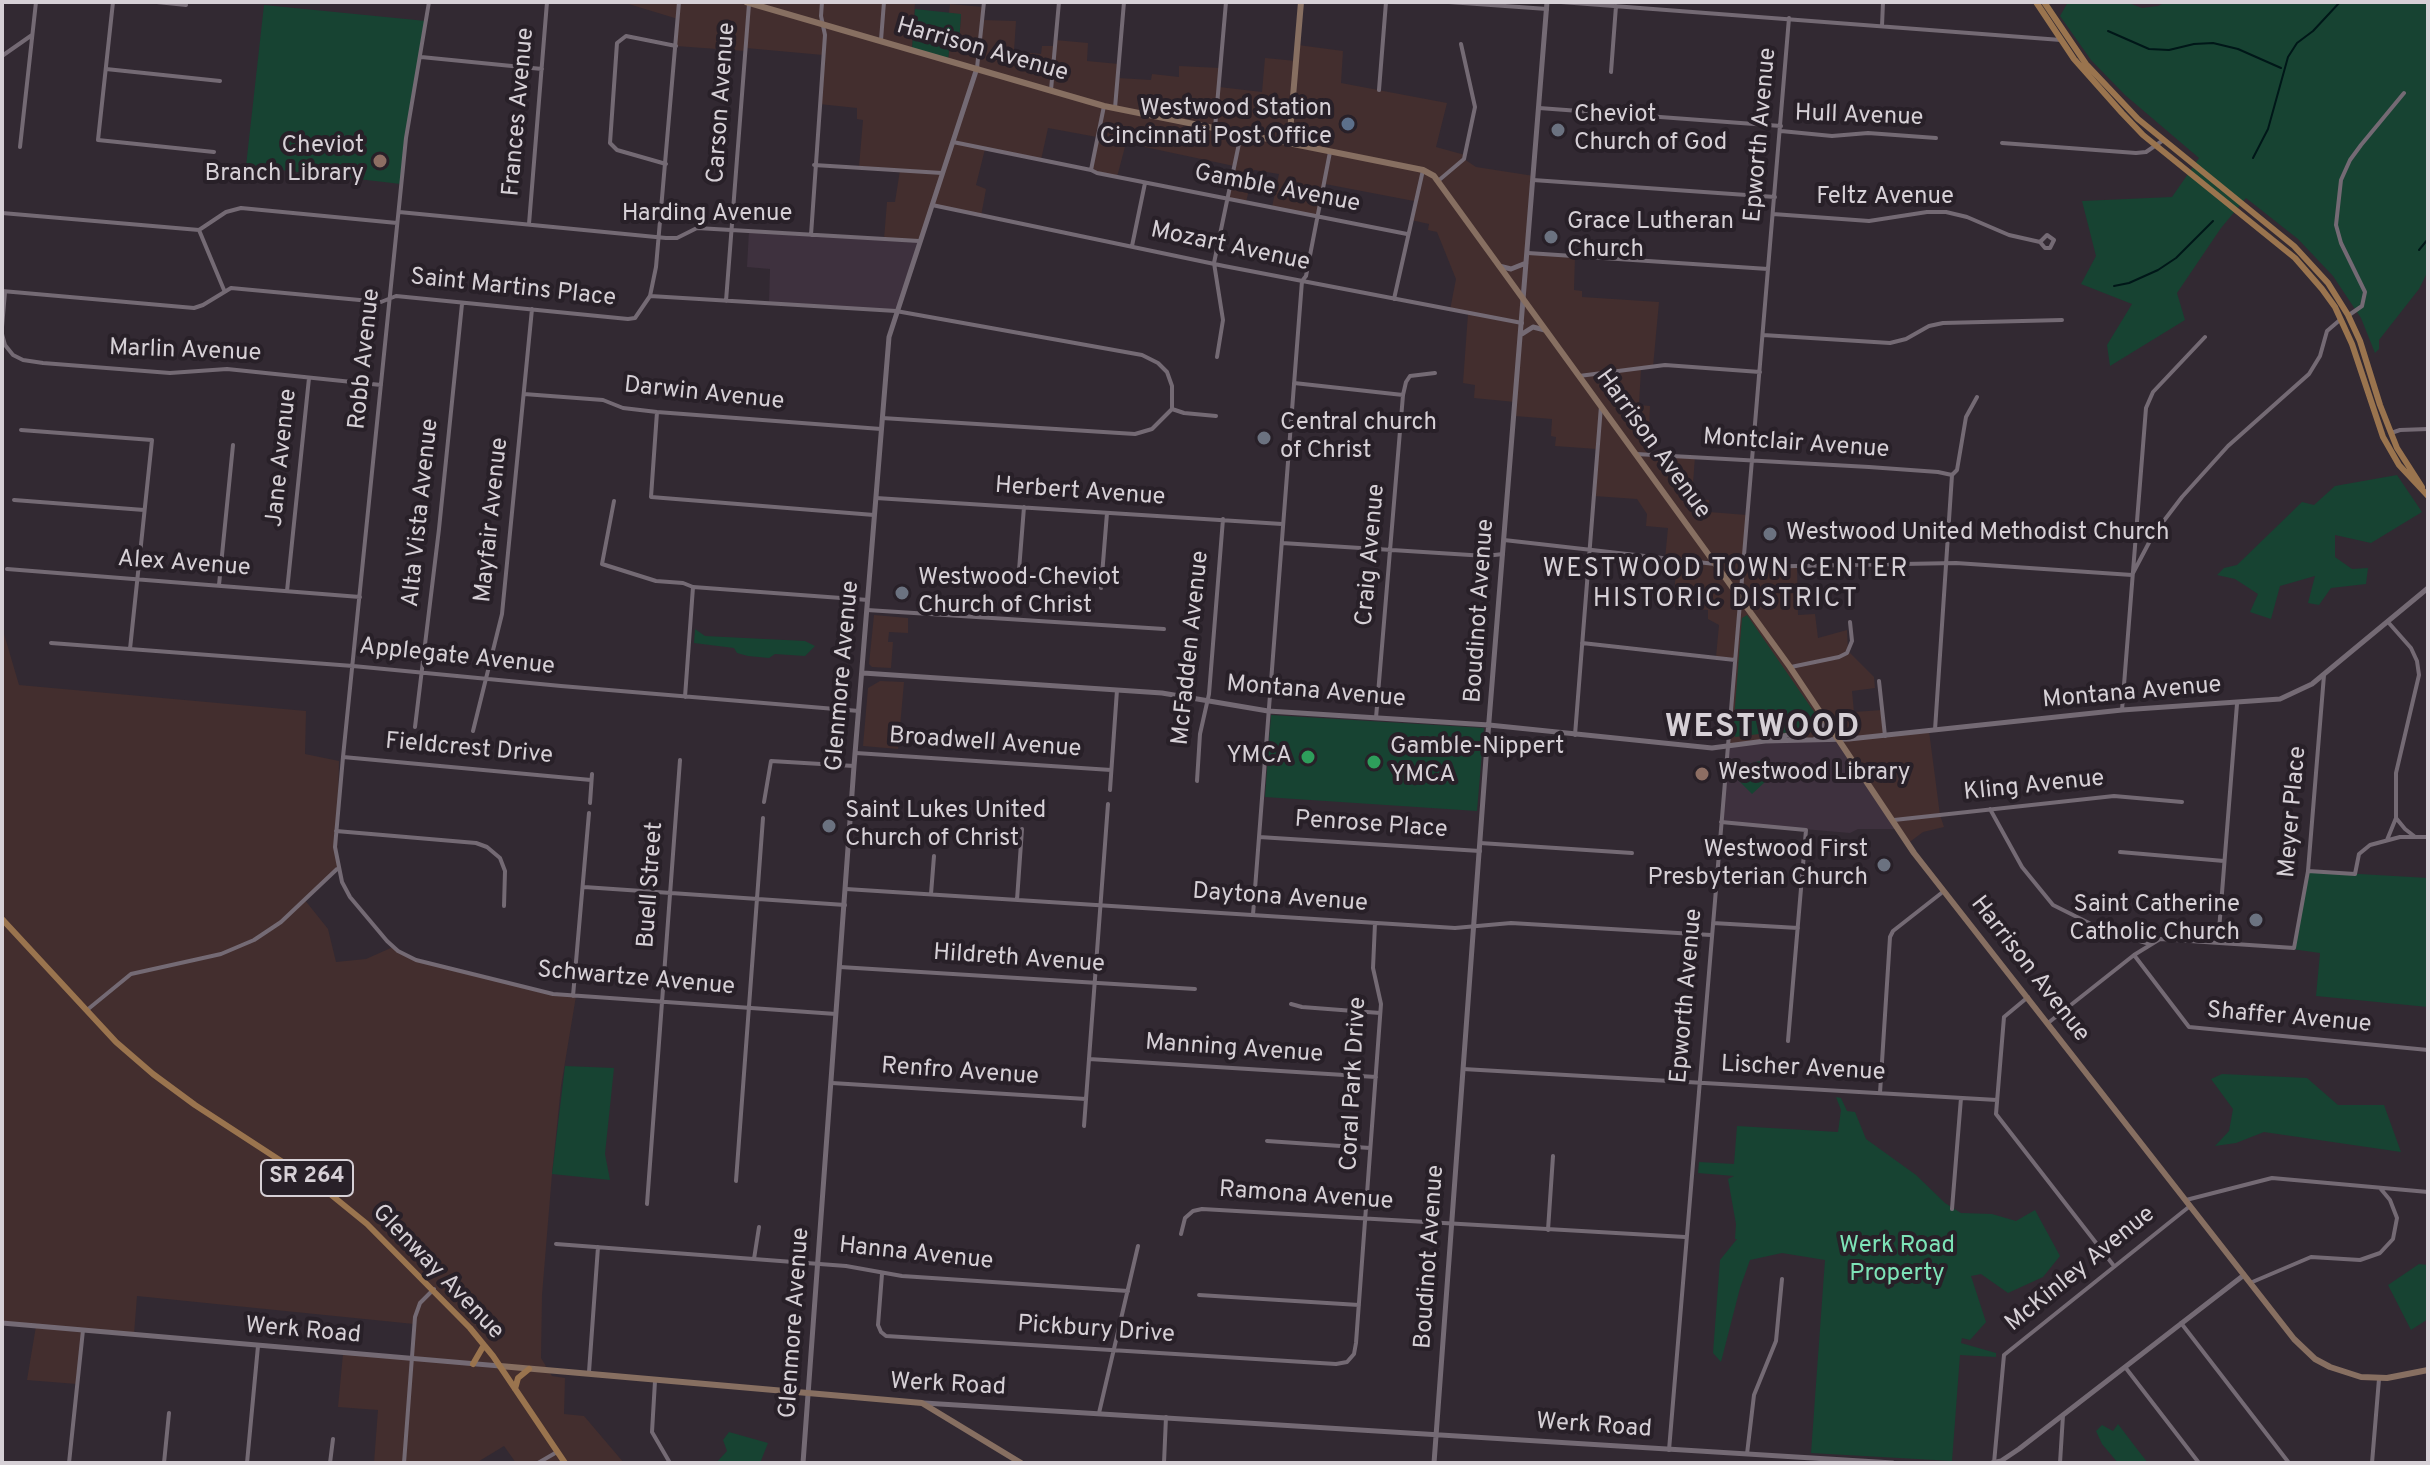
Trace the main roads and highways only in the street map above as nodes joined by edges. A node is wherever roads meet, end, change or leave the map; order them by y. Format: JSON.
{"nodes":[{"id":1,"x":748,"y":2,"type":"edge"},
{"id":2,"x":1301,"y":2,"type":"edge"},
{"id":3,"x":2036,"y":2,"type":"edge"},
{"id":4,"x":2044,"y":2,"type":"edge"},
{"id":5,"x":2159,"y":143,"type":"junction"},
{"id":6,"x":1289,"y":144,"type":"junction"},
{"id":7,"x":2425,"y":493,"type":"edge"},
{"id":8,"x":2,"y":919,"type":"edge"},
{"id":9,"x":484,"y":1345,"type":"junction"},
{"id":10,"x":473,"y":1364,"type":"road end"},
{"id":11,"x":500,"y":1366,"type":"junction"},
{"id":12,"x":529,"y":1369,"type":"junction"},
{"id":13,"x":2428,"y":1370,"type":"edge"},
{"id":14,"x":515,"y":1389,"type":"junction"},
{"id":15,"x":565,"y":1463,"type":"edge"},
{"id":16,"x":1021,"y":1463,"type":"edge"}],
"edges":[{"from":1,"to":6,"type":"main road","name":"Harrison Avenue"},
{"from":2,"to":6,"type":"main road"},
{"from":3,"to":5,"type":"main road"},
{"from":4,"to":5,"type":"main road"},
{"from":5,"to":7,"type":"main road"},
{"from":6,"to":13,"type":"main road","name":"Harrison Avenue"},
{"from":8,"to":9,"type":"main road","name":"Glenway Avenue","number":"SR 264"},
{"from":9,"to":10,"type":"main road"},
{"from":9,"to":11,"type":"main road","name":"Glenway Avenue","number":"SR 264"},
{"from":11,"to":12,"type":"main road","name":"Werk Road"},
{"from":11,"to":14,"type":"main road","name":"Glenway Avenue","number":"SR 264"},
{"from":12,"to":14,"type":"main road"},
{"from":12,"to":16,"type":"main road","name":"Werk Road"},
{"from":14,"to":15,"type":"main road","name":"Glenway Avenue","number":"SR 264"}]}
